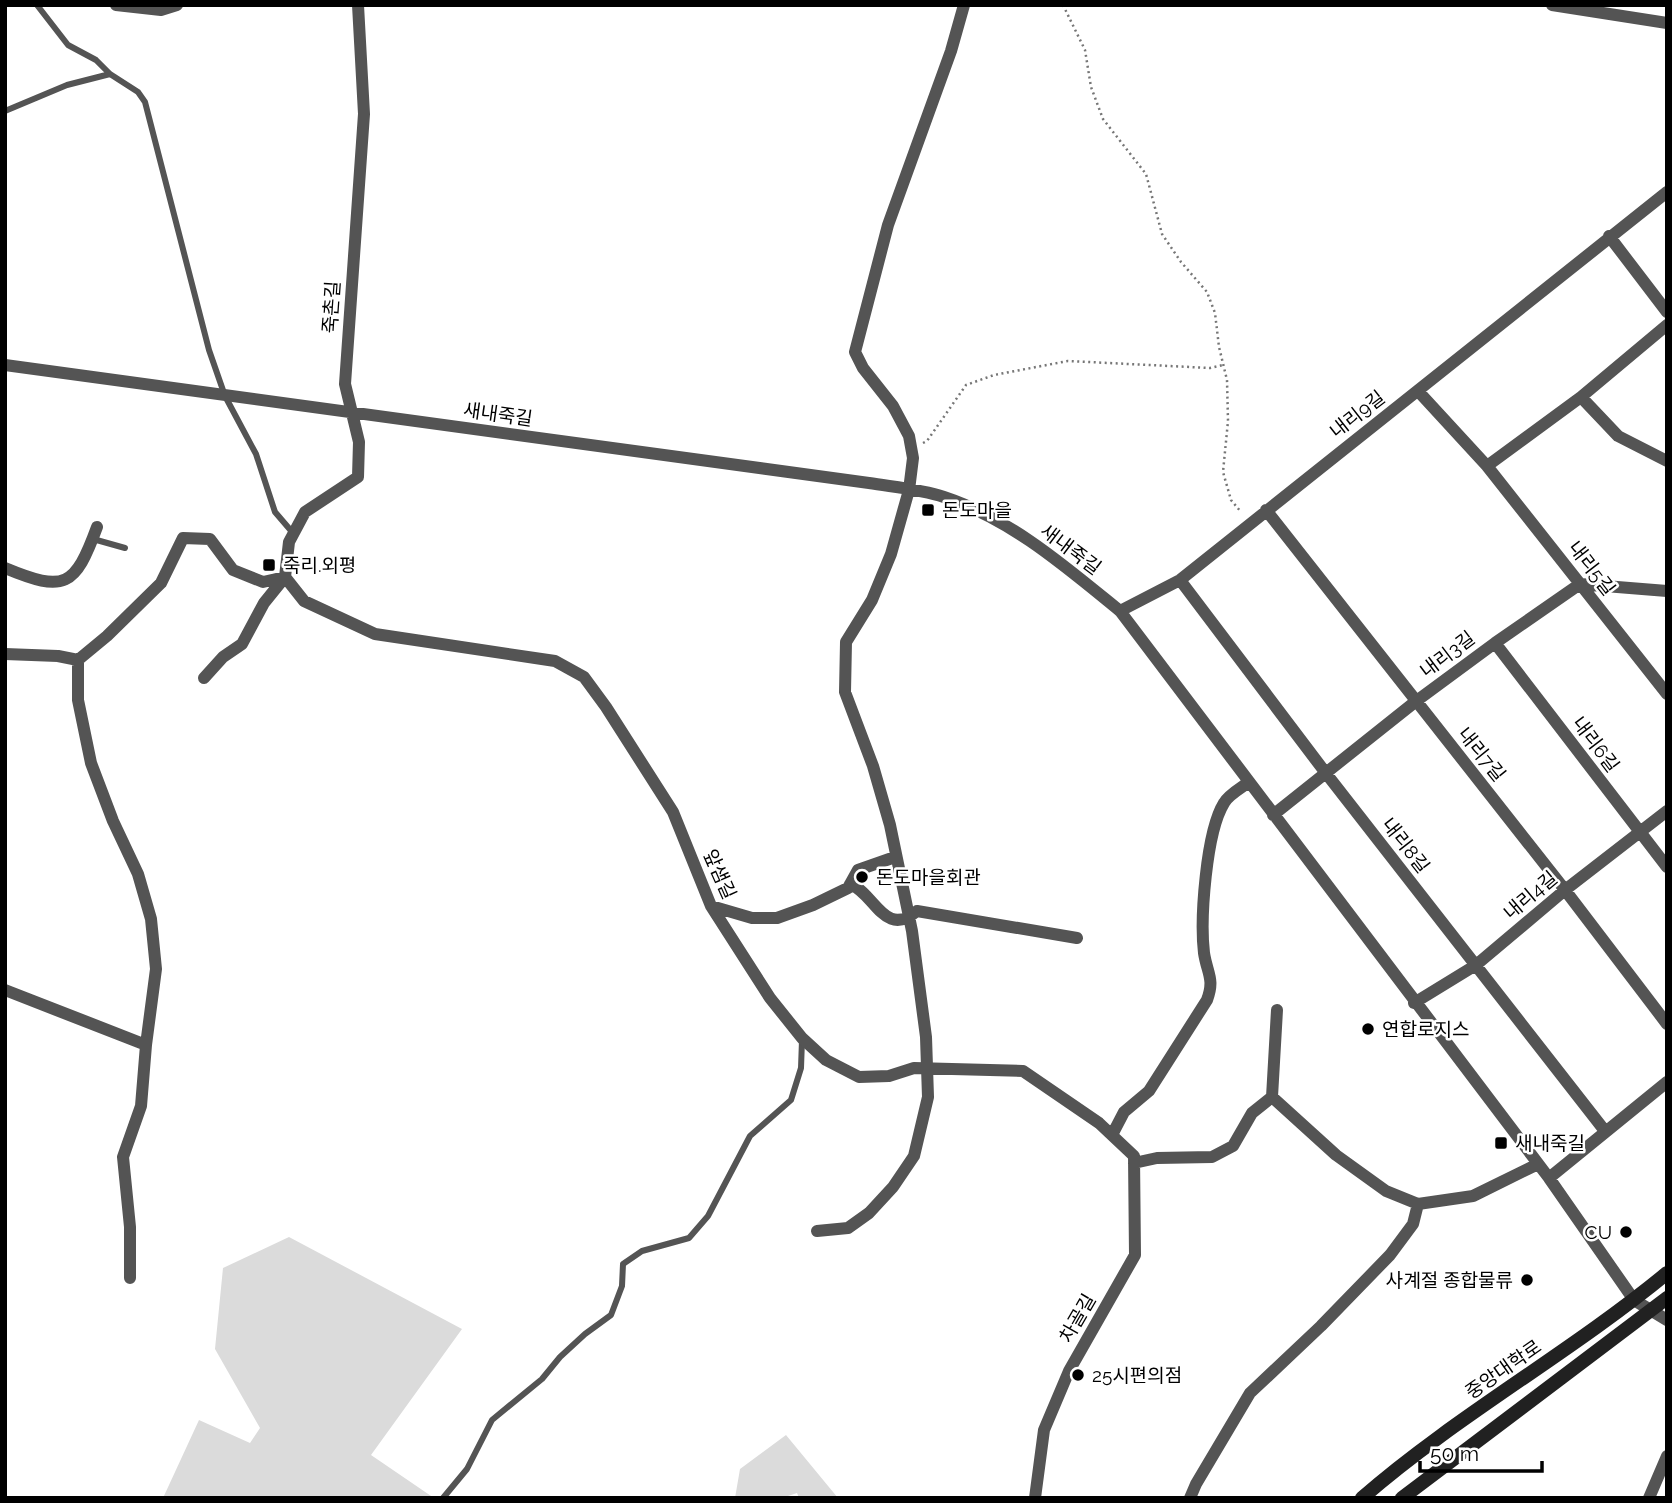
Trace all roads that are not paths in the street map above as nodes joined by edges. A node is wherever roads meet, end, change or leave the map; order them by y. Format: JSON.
{"nodes":[{"id":1,"x":37,"y":5,"type":"edge"},
{"id":2,"x":116,"y":5,"type":"edge"},
{"id":3,"x":177,"y":5,"type":"edge"},
{"id":4,"x":358,"y":5,"type":"edge"},
{"id":5,"x":964,"y":5,"type":"edge"},
{"id":6,"x":1552,"y":5,"type":"edge"},
{"id":7,"x":1667,"y":23,"type":"edge"},
{"id":8,"x":110,"y":74,"type":"junction"},
{"id":9,"x":5,"y":111,"type":"edge"},
{"id":10,"x":1667,"y":192,"type":"edge"},
{"id":11,"x":1609,"y":236,"type":"junction"},
{"id":12,"x":1667,"y":312,"type":"edge"},
{"id":13,"x":1667,"y":325,"type":"edge"},
{"id":14,"x":5,"y":365,"type":"edge"},
{"id":15,"x":1418,"y":391,"type":"junction"},
{"id":16,"x":225,"y":396,"type":"junction"},
{"id":17,"x":1580,"y":397,"type":"junction"},
{"id":18,"x":351,"y":413,"type":"junction"},
{"id":19,"x":1667,"y":461,"type":"edge"},
{"id":20,"x":1487,"y":466,"type":"junction"},
{"id":21,"x":909,"y":490,"type":"junction"},
{"id":22,"x":1266,"y":510,"type":"junction"},
{"id":23,"x":95,"y":533,"type":"joint"},
{"id":24,"x":293,"y":533,"type":"junction"},
{"id":25,"x":125,"y":548,"type":"dead end"},
{"id":26,"x":5,"y":568,"type":"edge"},
{"id":27,"x":285,"y":577,"type":"junction"},
{"id":28,"x":1180,"y":580,"type":"junction"},
{"id":29,"x":1580,"y":584,"type":"junction"},
{"id":30,"x":1667,"y":591,"type":"edge"},
{"id":31,"x":1120,"y":611,"type":"junction"},
{"id":32,"x":1495,"y":643,"type":"junction"},
{"id":33,"x":5,"y":654,"type":"edge"},
{"id":34,"x":78,"y":660,"type":"junction"},
{"id":35,"x":204,"y":678,"type":"dead end"},
{"id":36,"x":1667,"y":694,"type":"edge"},
{"id":37,"x":1415,"y":702,"type":"junction"},
{"id":38,"x":1325,"y":772,"type":"junction"},
{"id":39,"x":1249,"y":782,"type":"junction"},
{"id":40,"x":1667,"y":811,"type":"edge"},
{"id":41,"x":1273,"y":815,"type":"junction"},
{"id":42,"x":1639,"y":832,"type":"junction"},
{"id":43,"x":895,"y":857,"type":"junction"},
{"id":44,"x":1667,"y":867,"type":"edge"},
{"id":45,"x":850,"y":884,"type":"junction"},
{"id":46,"x":1565,"y":890,"type":"junction"},
{"id":47,"x":711,"y":906,"type":"junction"},
{"id":48,"x":909,"y":918,"type":"junction"},
{"id":49,"x":1077,"y":938,"type":"dead end"},
{"id":50,"x":1476,"y":965,"type":"junction"},
{"id":51,"x":5,"y":990,"type":"edge"},
{"id":52,"x":1414,"y":1003,"type":"junction"},
{"id":53,"x":1277,"y":1010,"type":"dead end"},
{"id":54,"x":1667,"y":1024,"type":"edge"},
{"id":55,"x":802,"y":1038,"type":"junction"},
{"id":56,"x":146,"y":1045,"type":"junction"},
{"id":57,"x":927,"y":1069,"type":"junction"},
{"id":58,"x":1667,"y":1082,"type":"edge"},
{"id":59,"x":1272,"y":1097,"type":"junction"},
{"id":60,"x":1605,"y":1131,"type":"junction"},
{"id":61,"x":1112,"y":1135,"type":"junction"},
{"id":62,"x":1134,"y":1160,"type":"junction"},
{"id":63,"x":1538,"y":1164,"type":"junction"},
{"id":64,"x":1549,"y":1178,"type":"junction"},
{"id":65,"x":1418,"y":1204,"type":"junction"},
{"id":66,"x":817,"y":1231,"type":"dead end"},
{"id":67,"x":1667,"y":1273,"type":"edge"},
{"id":68,"x":130,"y":1278,"type":"dead end"},
{"id":69,"x":1667,"y":1298,"type":"edge"},
{"id":70,"x":1634,"y":1300,"type":"junction"},
{"id":71,"x":1650,"y":1312,"type":"junction"},
{"id":72,"x":1667,"y":1320,"type":"edge"},
{"id":73,"x":1667,"y":1456,"type":"edge"},
{"id":74,"x":443,"y":1498,"type":"edge"},
{"id":75,"x":1035,"y":1498,"type":"edge"},
{"id":76,"x":1190,"y":1498,"type":"edge"},
{"id":77,"x":1362,"y":1498,"type":"edge"},
{"id":78,"x":1402,"y":1498,"type":"edge"},
{"id":79,"x":1649,"y":1498,"type":"edge"}],
"edges":[{"from":1,"to":8,"type":"lane"},
{"from":2,"to":3,"type":"street"},
{"from":4,"to":18,"type":"street","name":"죽촌길"},
{"from":5,"to":21,"type":"street"},
{"from":6,"to":7,"type":"street"},
{"from":8,"to":9,"type":"lane"},
{"from":8,"to":16,"type":"lane"},
{"from":10,"to":11,"type":"street","name":"내리9길"},
{"from":11,"to":12,"type":"street"},
{"from":11,"to":15,"type":"street","name":"내리9길"},
{"from":13,"to":17,"type":"street"},
{"from":14,"to":16,"type":"street","name":"새내죽길"},
{"from":15,"to":20,"type":"street","name":"내리5길"},
{"from":15,"to":22,"type":"street","name":"내리9길"},
{"from":16,"to":18,"type":"street","name":"새내죽길"},
{"from":16,"to":24,"type":"lane"},
{"from":17,"to":19,"type":"street"},
{"from":17,"to":20,"type":"street"},
{"from":18,"to":21,"type":"street","name":"새내죽길"},
{"from":18,"to":24,"type":"street","name":"죽촌길"},
{"from":20,"to":29,"type":"street","name":"내리5길"},
{"from":21,"to":31,"type":"street","name":"새내죽길"},
{"from":21,"to":43,"type":"street"},
{"from":22,"to":28,"type":"street","name":"내리9길"},
{"from":22,"to":37,"type":"street","name":"내리7길"},
{"from":23,"to":25,"type":"lane"},
{"from":23,"to":26,"type":"street"},
{"from":24,"to":27,"type":"street","name":"죽촌길"},
{"from":27,"to":34,"type":"street"},
{"from":27,"to":35,"type":"street"},
{"from":27,"to":47,"type":"street","name":"앞샘길"},
{"from":28,"to":31,"type":"street","name":"내리9길"},
{"from":28,"to":38,"type":"street","name":"내리8길"},
{"from":29,"to":30,"type":"street"},
{"from":29,"to":32,"type":"street","name":"내리3길"},
{"from":29,"to":36,"type":"street","name":"내리5길"},
{"from":31,"to":39,"type":"street","name":"새내죽길"},
{"from":32,"to":37,"type":"street","name":"내리3길"},
{"from":32,"to":42,"type":"street","name":"내리6길"},
{"from":33,"to":34,"type":"street"},
{"from":34,"to":56,"type":"street"},
{"from":37,"to":38,"type":"street","name":"내리3길"},
{"from":37,"to":46,"type":"street","name":"내리7길"},
{"from":38,"to":41,"type":"street","name":"내리3길"},
{"from":38,"to":50,"type":"street","name":"내리8길"},
{"from":39,"to":41,"type":"street","name":"새내죽길"},
{"from":39,"to":61,"type":"street"},
{"from":40,"to":42,"type":"street","name":"내리4길"},
{"from":41,"to":52,"type":"street","name":"새내죽길"},
{"from":42,"to":44,"type":"street","name":"내리6길"},
{"from":42,"to":46,"type":"street","name":"내리4길"},
{"from":43,"to":45,"type":"street"},
{"from":43,"to":48,"type":"street"},
{"from":45,"to":47,"type":"street"},
{"from":45,"to":48,"type":"street"},
{"from":46,"to":50,"type":"street","name":"내리4길"},
{"from":46,"to":54,"type":"street","name":"내리7길"},
{"from":47,"to":55,"type":"street","name":"앞샘길"},
{"from":48,"to":49,"type":"street"},
{"from":48,"to":57,"type":"street"},
{"from":50,"to":52,"type":"street","name":"내리4길"},
{"from":50,"to":60,"type":"street","name":"내리8길"},
{"from":51,"to":56,"type":"street"},
{"from":52,"to":63,"type":"street","name":"새내죽길"},
{"from":53,"to":59,"type":"street"},
{"from":55,"to":57,"type":"street","name":"앞샘길"},
{"from":55,"to":74,"type":"lane"},
{"from":56,"to":68,"type":"street"},
{"from":57,"to":61,"type":"street","name":"앞샘길"},
{"from":57,"to":66,"type":"street"},
{"from":58,"to":60,"type":"street"},
{"from":59,"to":62,"type":"street"},
{"from":59,"to":65,"type":"street"},
{"from":60,"to":64,"type":"street"},
{"from":61,"to":62,"type":"street","name":"앞샘길"},
{"from":62,"to":75,"type":"street","name":"차골길"},
{"from":63,"to":64,"type":"street","name":"새내죽길"},
{"from":63,"to":65,"type":"street"},
{"from":64,"to":70,"type":"street","name":"새내죽길"},
{"from":65,"to":76,"type":"street"},
{"from":67,"to":70,"type":"street","name":"중앙대학로"},
{"from":69,"to":71,"type":"street"},
{"from":70,"to":71,"type":"street","name":"새내죽길"},
{"from":70,"to":77,"type":"street","name":"중앙대학로"},
{"from":71,"to":72,"type":"street","name":"새내죽길"},
{"from":71,"to":78,"type":"street"},
{"from":73,"to":79,"type":"street"}]}
